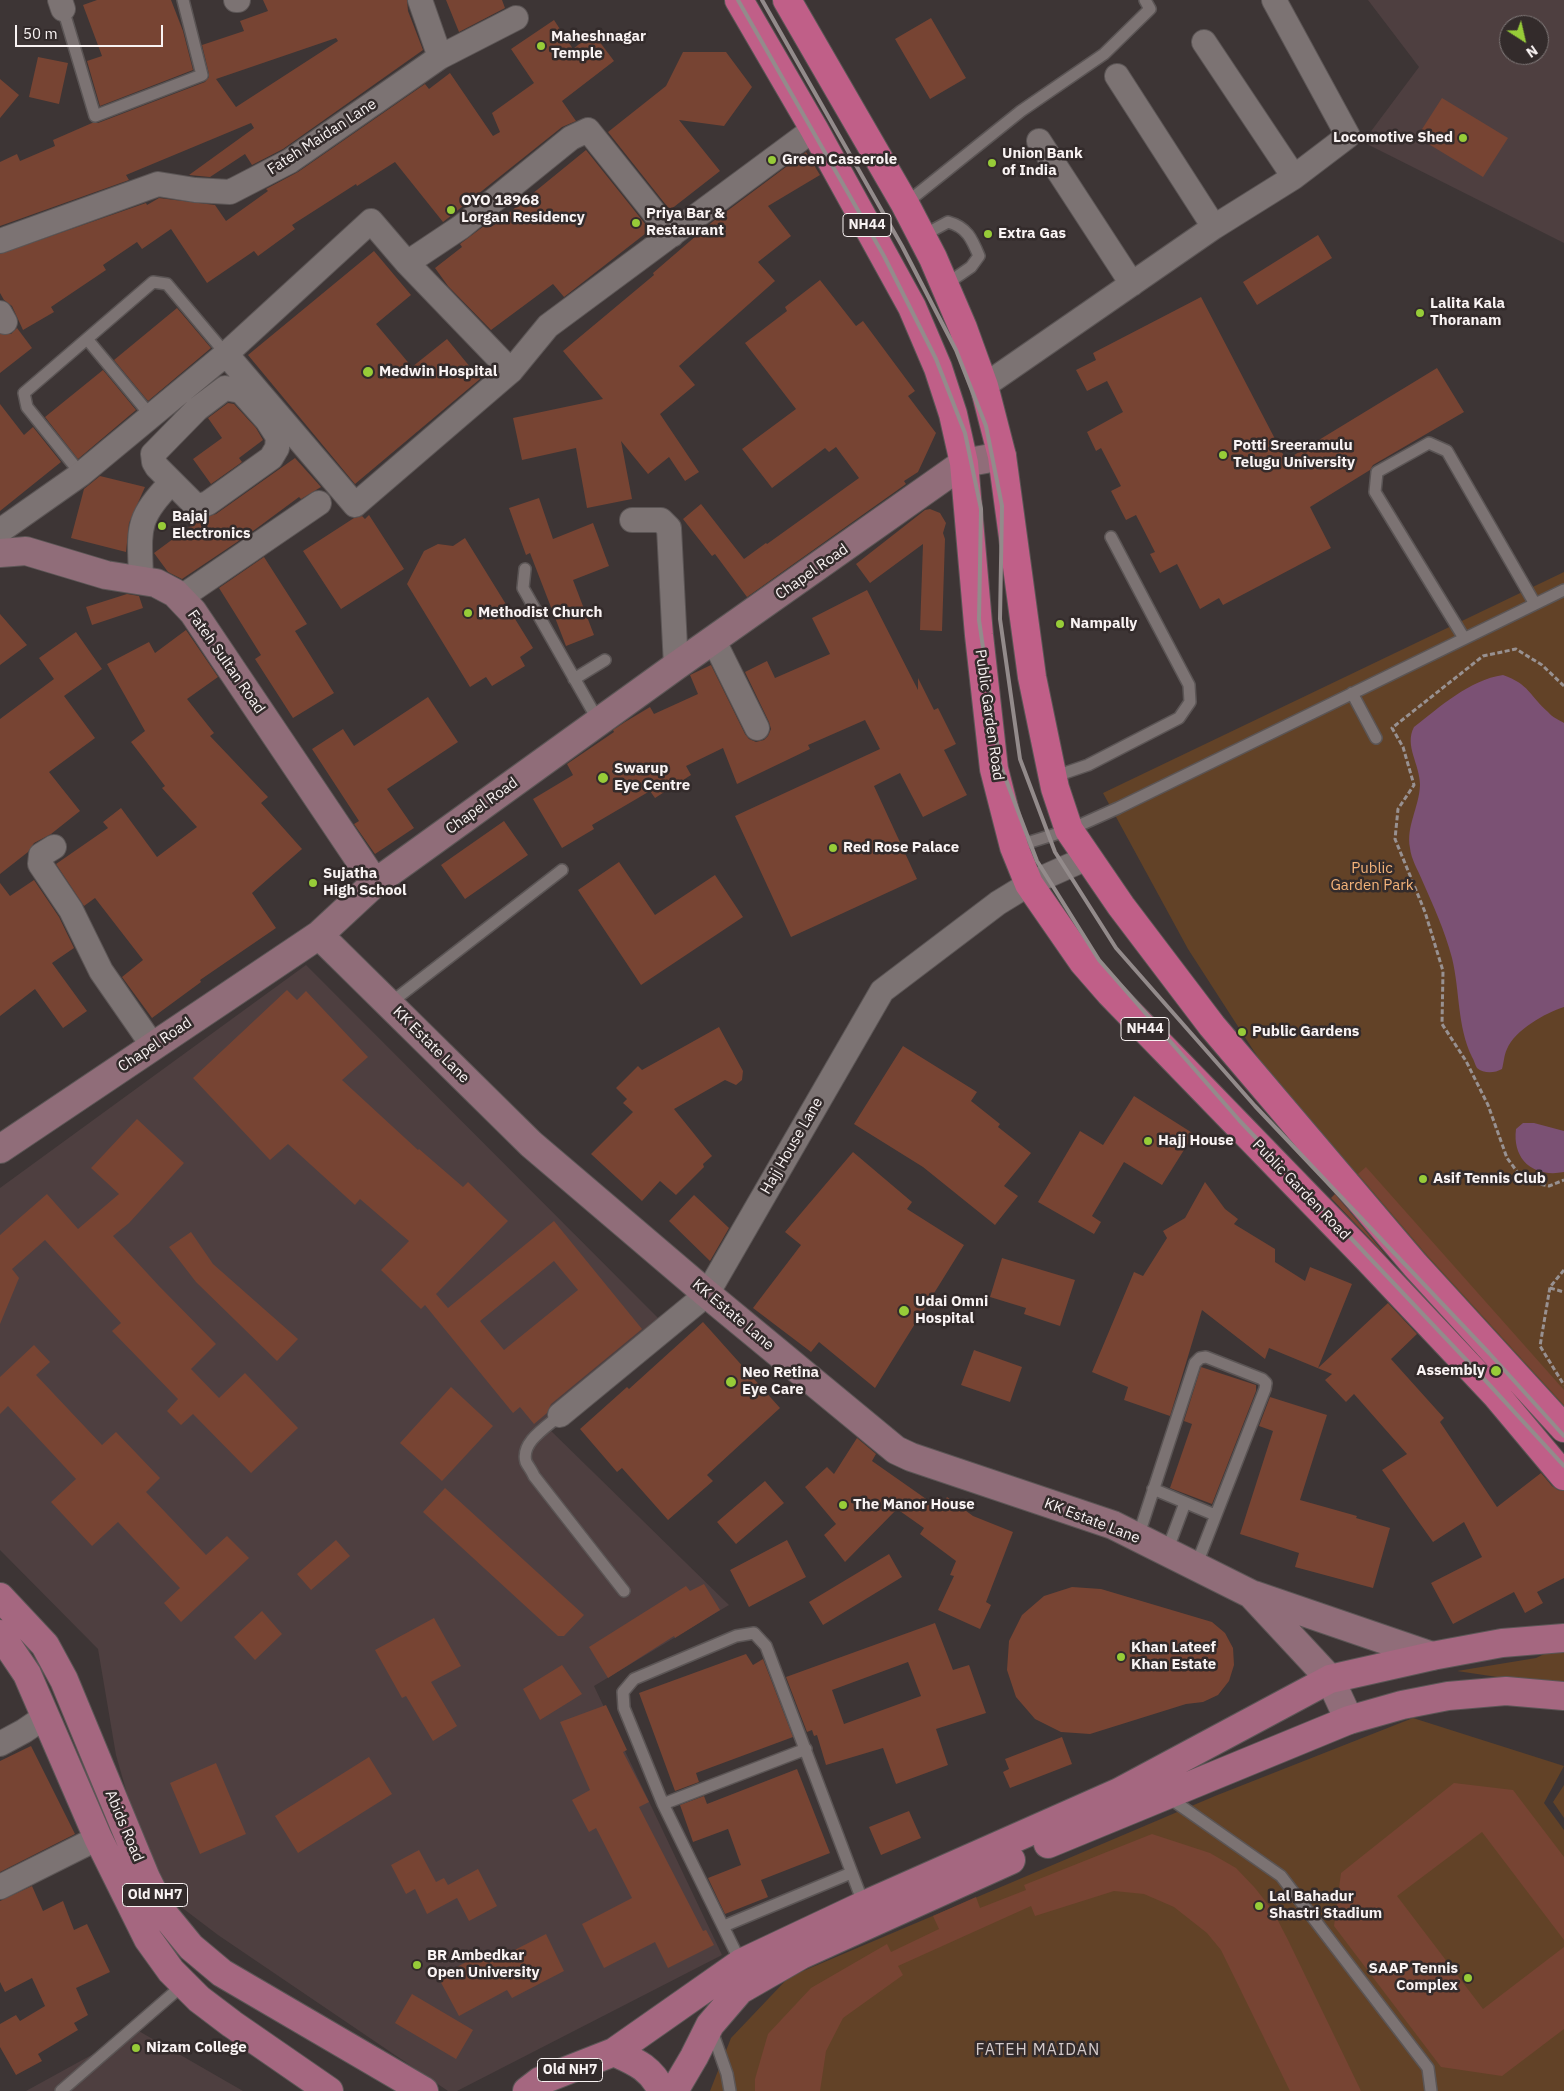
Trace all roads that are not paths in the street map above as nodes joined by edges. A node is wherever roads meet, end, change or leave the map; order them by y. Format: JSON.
{"nodes":[{"id":1,"x":183,"y":0,"type":"edge"},
{"id":2,"x":420,"y":0,"type":"edge"},
{"id":3,"x":739,"y":0,"type":"edge"},
{"id":4,"x":787,"y":0,"type":"edge"},
{"id":5,"x":1146,"y":0,"type":"edge"},
{"id":6,"x":1274,"y":0,"type":"edge"},
{"id":7,"x":62,"y":4,"type":"edge"},
{"id":8,"x":516,"y":18,"type":"dead end"},
{"id":9,"x":1204,"y":42,"type":"dead end"},
{"id":10,"x":440,"y":57,"type":"junction"},
{"id":11,"x":1117,"y":76,"type":"dead end"},
{"id":12,"x":814,"y":129,"type":"junction"},
{"id":13,"x":1039,"y":141,"type":"dead end"},
{"id":14,"x":1294,"y":176,"type":"junction"},
{"id":15,"x":905,"y":204,"type":"junction"},
{"id":16,"x":1214,"y":227,"type":"junction"},
{"id":17,"x":672,"y":235,"type":"junction"},
{"id":18,"x":922,"y":236,"type":"junction"},
{"id":19,"x":0,"y":241,"type":"edge"},
{"id":20,"x":407,"y":262,"type":"junction"},
{"id":21,"x":1132,"y":284,"type":"junction"},
{"id":22,"x":945,"y":285,"type":"junction"},
{"id":23,"x":87,"y":339,"type":"junction"},
{"id":24,"x":226,"y":354,"type":"junction"},
{"id":25,"x":510,"y":371,"type":"junction"},
{"id":26,"x":984,"y":386,"type":"junction"},
{"id":27,"x":151,"y":416,"type":"junction"},
{"id":28,"x":1002,"y":456,"type":"junction"},
{"id":29,"x":964,"y":464,"type":"junction"},
{"id":30,"x":81,"y":474,"type":"junction"},
{"id":31,"x":171,"y":483,"type":"junction"},
{"id":32,"x":319,"y":503,"type":"dead end"},
{"id":33,"x":632,"y":520,"type":"dead end"},
{"id":34,"x":0,"y":531,"type":"edge"},
{"id":35,"x":1111,"y":537,"type":"dead end"},
{"id":36,"x":0,"y":554,"type":"edge"},
{"id":37,"x":525,"y":569,"type":"dead end"},
{"id":38,"x":141,"y":580,"type":"junction"},
{"id":39,"x":1564,"y":590,"type":"edge"},
{"id":40,"x":180,"y":598,"type":"junction"},
{"id":41,"x":1535,"y":604,"type":"junction"},
{"id":42,"x":1464,"y":638,"type":"junction"},
{"id":43,"x":714,"y":641,"type":"junction"},
{"id":44,"x":606,"y":660,"type":"dead end"},
{"id":45,"x":676,"y":666,"type":"junction"},
{"id":46,"x":574,"y":680,"type":"junction"},
{"id":47,"x":1352,"y":693,"type":"junction"},
{"id":48,"x":599,"y":722,"type":"junction"},
{"id":49,"x":757,"y":728,"type":"dead end"},
{"id":50,"x":1376,"y":738,"type":"dead end"},
{"id":51,"x":1053,"y":778,"type":"junction"},
{"id":52,"x":1069,"y":830,"type":"junction"},
{"id":53,"x":54,"y":847,"type":"dead end"},
{"id":54,"x":1014,"y":847,"type":"junction"},
{"id":55,"x":1087,"y":858,"type":"junction"},
{"id":56,"x":562,"y":870,"type":"dead end"},
{"id":57,"x":375,"y":883,"type":"junction"},
{"id":58,"x":1029,"y":884,"type":"junction"},
{"id":59,"x":319,"y":935,"type":"junction"},
{"id":60,"x":389,"y":1004,"type":"junction"},
{"id":61,"x":153,"y":1046,"type":"junction"},
{"id":62,"x":0,"y":1149,"type":"edge"},
{"id":63,"x":707,"y":1294,"type":"junction"},
{"id":64,"x":560,"y":1415,"type":"joint"},
{"id":65,"x":1564,"y":1428,"type":"edge"},
{"id":66,"x":1564,"y":1476,"type":"edge"},
{"id":67,"x":1153,"y":1489,"type":"junction"},
{"id":68,"x":1185,"y":1503,"type":"junction"},
{"id":69,"x":1216,"y":1515,"type":"junction"},
{"id":70,"x":1138,"y":1537,"type":"junction"},
{"id":71,"x":1167,"y":1551,"type":"junction"},
{"id":72,"x":1196,"y":1566,"type":"junction"},
{"id":73,"x":624,"y":1591,"type":"dead end"},
{"id":74,"x":1251,"y":1594,"type":"junction"},
{"id":75,"x":0,"y":1597,"type":"edge"},
{"id":76,"x":0,"y":1634,"type":"edge"},
{"id":77,"x":1564,"y":1638,"type":"edge"},
{"id":78,"x":1432,"y":1656,"type":"junction"},
{"id":79,"x":1330,"y":1680,"type":"junction"},
{"id":80,"x":1564,"y":1696,"type":"edge"},
{"id":81,"x":46,"y":1716,"type":"junction"},
{"id":82,"x":1349,"y":1720,"type":"junction"},
{"id":83,"x":0,"y":1744,"type":"edge"},
{"id":84,"x":806,"y":1749,"type":"junction"},
{"id":85,"x":1165,"y":1795,"type":"junction"},
{"id":86,"x":663,"y":1804,"type":"junction"},
{"id":87,"x":98,"y":1838,"type":"junction"},
{"id":88,"x":851,"y":1873,"type":"junction"},
{"id":89,"x":0,"y":1887,"type":"edge"},
{"id":90,"x":864,"y":1905,"type":"junction"},
{"id":91,"x":724,"y":1926,"type":"junction"},
{"id":92,"x":741,"y":1963,"type":"junction"},
{"id":93,"x":184,"y":1984,"type":"junction"},
{"id":94,"x":710,"y":2025,"type":"junction"},
{"id":95,"x":614,"y":2052,"type":"junction"},
{"id":96,"x":61,"y":2091,"type":"edge"},
{"id":97,"x":329,"y":2091,"type":"edge"},
{"id":98,"x":424,"y":2091,"type":"edge"},
{"id":99,"x":527,"y":2091,"type":"edge"},
{"id":100,"x":662,"y":2091,"type":"edge"},
{"id":101,"x":674,"y":2091,"type":"edge"},
{"id":102,"x":730,"y":2091,"type":"edge"},
{"id":103,"x":1431,"y":2091,"type":"edge"}],
"edges":[{"from":1,"to":7,"type":"lane"},
{"from":2,"to":10,"type":"street"},
{"from":3,"to":12,"type":"highway","number":"NH44"},
{"from":4,"to":15,"type":"highway","number":"NH44"},
{"from":5,"to":15,"type":"lane"},
{"from":6,"to":14,"type":"street"},
{"from":8,"to":10,"type":"street","name":"Fateh Maidan Lane"},
{"from":9,"to":14,"type":"street"},
{"from":10,"to":19,"type":"street","name":"Fateh Maidan Lane"},
{"from":11,"to":16,"type":"street"},
{"from":12,"to":17,"type":"street"},
{"from":12,"to":29,"type":"highway","number":"NH44"},
{"from":13,"to":21,"type":"street"},
{"from":14,"to":16,"type":"street"},
{"from":15,"to":18,"type":"highway","number":"NH44"},
{"from":16,"to":21,"type":"street"},
{"from":17,"to":20,"type":"street"},
{"from":17,"to":25,"type":"street"},
{"from":18,"to":22,"type":"highway","number":"NH44"},
{"from":18,"to":22,"type":"lane"},
{"from":20,"to":24,"type":"street"},
{"from":20,"to":25,"type":"street"},
{"from":21,"to":26,"type":"street"},
{"from":22,"to":26,"type":"highway","number":"NH44"},
{"from":23,"to":24,"type":"lane"},
{"from":23,"to":27,"type":"lane"},
{"from":23,"to":30,"type":"lane"},
{"from":24,"to":25,"type":"street"},
{"from":24,"to":27,"type":"street"},
{"from":26,"to":28,"type":"highway","number":"NH44"},
{"from":27,"to":30,"type":"street"},
{"from":28,"to":29,"type":"main road"},
{"from":28,"to":51,"type":"highway","number":"NH44"},
{"from":29,"to":43,"type":"main road","name":"Chapel Road"},
{"from":29,"to":54,"type":"highway","name":"Public Garden Road","number":"NH44"},
{"from":30,"to":34,"type":"street"},
{"from":31,"to":31,"type":"street"},
{"from":31,"to":38,"type":"street"},
{"from":32,"to":40,"type":"street"},
{"from":33,"to":45,"type":"street"},
{"from":35,"to":51,"type":"lane"},
{"from":36,"to":38,"type":"main road","name":"Fateh Sultan Road"},
{"from":37,"to":46,"type":"lane"},
{"from":38,"to":40,"type":"main road","name":"Fateh Sultan Road"},
{"from":39,"to":41,"type":"lane"},
{"from":40,"to":57,"type":"main road","name":"Fateh Sultan Road"},
{"from":41,"to":42,"type":"lane"},
{"from":41,"to":42,"type":"lane"},
{"from":42,"to":47,"type":"lane"},
{"from":43,"to":45,"type":"main road","name":"Chapel Road"},
{"from":43,"to":49,"type":"street"},
{"from":44,"to":46,"type":"lane"},
{"from":45,"to":48,"type":"main road","name":"Chapel Road"},
{"from":46,"to":48,"type":"lane"},
{"from":47,"to":50,"type":"lane"},
{"from":47,"to":52,"type":"lane"},
{"from":48,"to":57,"type":"main road","name":"Chapel Road"},
{"from":51,"to":52,"type":"highway","number":"NH44"},
{"from":52,"to":54,"type":"lane"},
{"from":52,"to":55,"type":"highway","number":"NH44"},
{"from":53,"to":61,"type":"street"},
{"from":54,"to":58,"type":"highway","name":"Public Garden Road","number":"NH44"},
{"from":55,"to":58,"type":"street","name":"Hajj House Lane"},
{"from":55,"to":65,"type":"highway","number":"NH44"},
{"from":56,"to":60,"type":"lane"},
{"from":57,"to":59,"type":"main road","name":"Chapel Road"},
{"from":58,"to":63,"type":"street","name":"Hajj House Lane"},
{"from":58,"to":66,"type":"highway","name":"Public Garden Road","number":"NH44"},
{"from":59,"to":60,"type":"main road","name":"KK Estate Lane"},
{"from":59,"to":61,"type":"main road","name":"Chapel Road"},
{"from":60,"to":63,"type":"main road","name":"KK Estate Lane"},
{"from":61,"to":62,"type":"main road","name":"Chapel Road"},
{"from":63,"to":64,"type":"street","name":"Hajj House Lane"},
{"from":63,"to":70,"type":"main road","name":"KK Estate Lane"},
{"from":64,"to":73,"type":"lane"},
{"from":67,"to":68,"type":"lane"},
{"from":67,"to":69,"type":"lane"},
{"from":67,"to":70,"type":"lane"},
{"from":68,"to":69,"type":"lane"},
{"from":68,"to":71,"type":"lane"},
{"from":69,"to":72,"type":"lane"},
{"from":70,"to":71,"type":"main road","name":"KK Estate Lane"},
{"from":71,"to":72,"type":"main road","name":"KK Estate Lane"},
{"from":72,"to":74,"type":"main road","name":"KK Estate Lane"},
{"from":74,"to":78,"type":"main road"},
{"from":74,"to":79,"type":"main road","name":"KK Estate Lane"},
{"from":75,"to":98,"type":"main road","name":"Abids Road","number":"Old NH7"},
{"from":76,"to":81,"type":"main road","number":"Old NH7"},
{"from":77,"to":78,"type":"main road"},
{"from":78,"to":79,"type":"main road"},
{"from":79,"to":82,"type":"main road","name":"KK Estate Lane"},
{"from":79,"to":90,"type":"main road"},
{"from":80,"to":82,"type":"main road"},
{"from":81,"to":83,"type":"street"},
{"from":81,"to":87,"type":"main road","number":"Old NH7"},
{"from":82,"to":85,"type":"main road"},
{"from":84,"to":86,"type":"lane"},
{"from":84,"to":86,"type":"lane"},
{"from":84,"to":88,"type":"lane"},
{"from":85,"to":94,"type":"main road"},
{"from":85,"to":103,"type":"lane"},
{"from":86,"to":91,"type":"lane"},
{"from":87,"to":89,"type":"street"},
{"from":87,"to":93,"type":"main road","number":"Old NH7"},
{"from":88,"to":90,"type":"lane"},
{"from":88,"to":91,"type":"lane"},
{"from":90,"to":92,"type":"main road"},
{"from":91,"to":92,"type":"lane"},
{"from":92,"to":95,"type":"main road"},
{"from":93,"to":96,"type":"lane"},
{"from":93,"to":97,"type":"main road","number":"Old NH7"},
{"from":94,"to":101,"type":"main road"},
{"from":94,"to":102,"type":"lane"},
{"from":95,"to":99,"type":"main road","number":"Old NH7"},
{"from":95,"to":100,"type":"main road","number":"Old NH7"}]}
